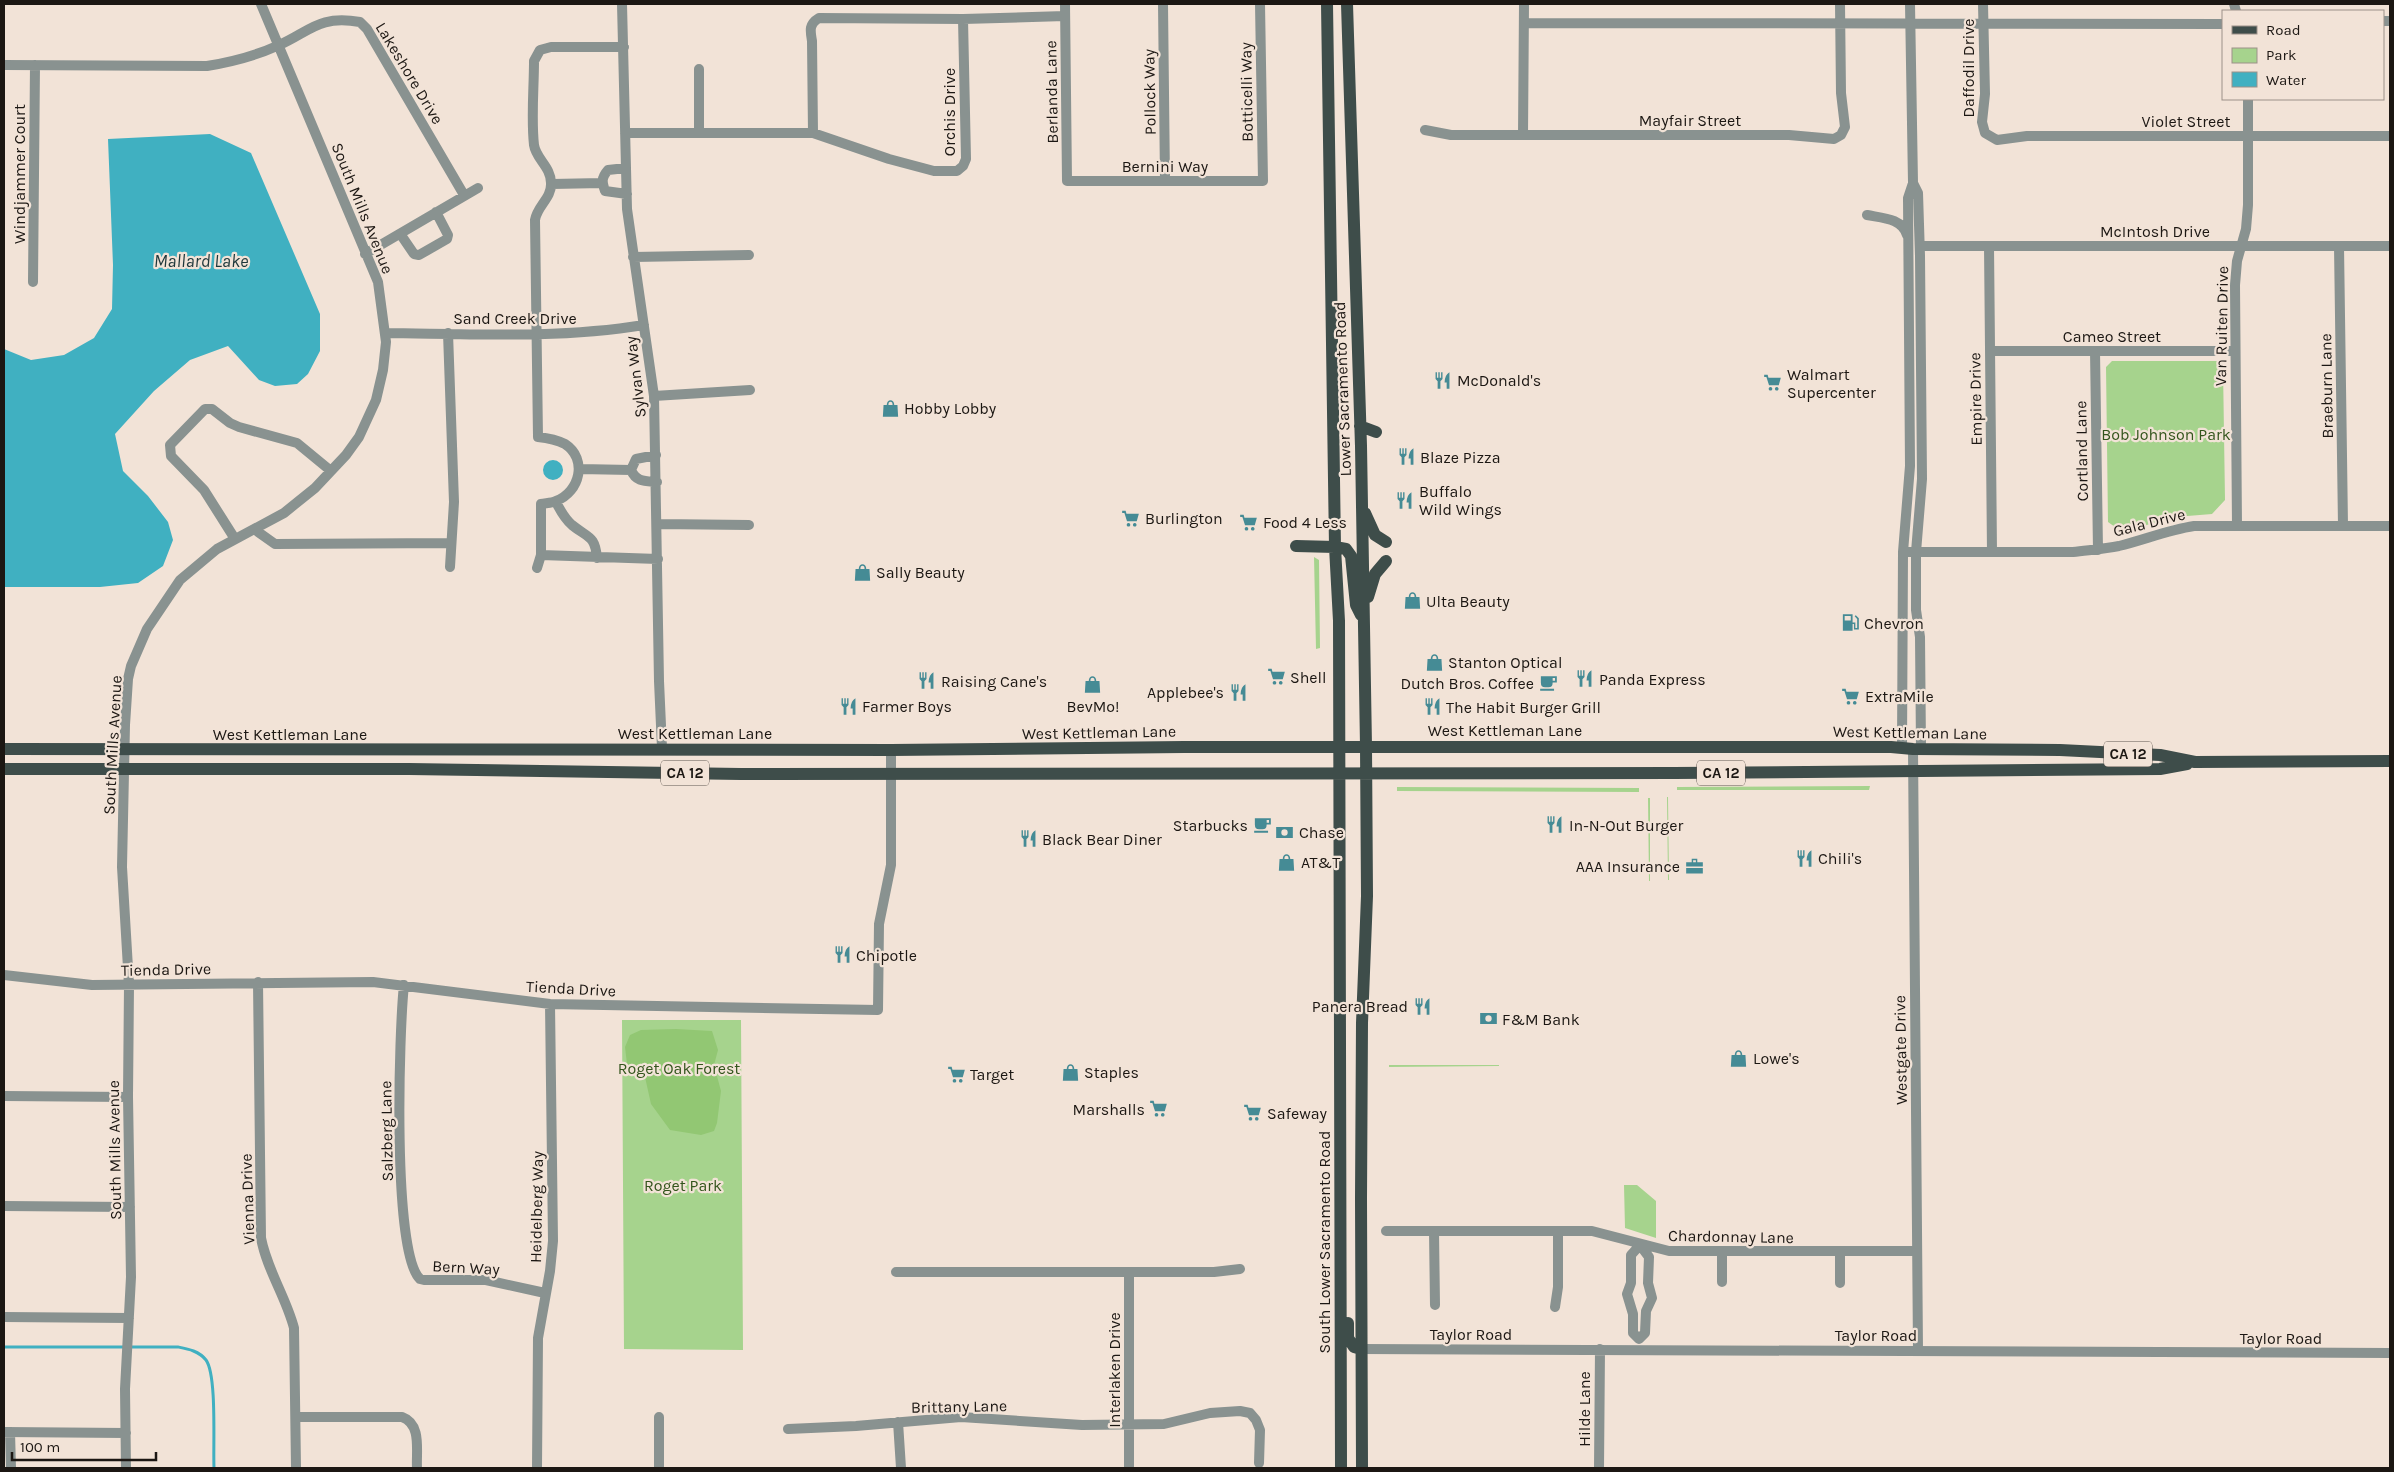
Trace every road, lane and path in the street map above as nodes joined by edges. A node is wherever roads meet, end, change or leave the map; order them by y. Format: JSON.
{"nodes":[{"id":1,"x":261,"y":4,"type":"edge"},
{"id":2,"x":622,"y":4,"type":"edge"},
{"id":3,"x":1064,"y":4,"type":"edge"},
{"id":4,"x":1163,"y":4,"type":"edge"},
{"id":5,"x":1260,"y":4,"type":"edge"},
{"id":6,"x":1327,"y":4,"type":"edge"},
{"id":7,"x":1346,"y":4,"type":"edge"},
{"id":8,"x":1524,"y":4,"type":"edge"},
{"id":9,"x":1840,"y":4,"type":"edge"},
{"id":10,"x":1910,"y":4,"type":"edge"},
{"id":11,"x":1983,"y":4,"type":"edge"},
{"id":12,"x":1065,"y":16,"type":"junction"},
{"id":13,"x":963,"y":19,"type":"junction"},
{"id":14,"x":1524,"y":23,"type":"junction"},
{"id":15,"x":1841,"y":24,"type":"junction"},
{"id":16,"x":1910,"y":24,"type":"junction"},
{"id":17,"x":1983,"y":24,"type":"junction"},
{"id":18,"x":2222,"y":24,"type":"edge"},
{"id":19,"x":278,"y":46,"type":"junction"},
{"id":20,"x":624,"y":46,"type":"junction"},
{"id":21,"x":4,"y":65,"type":"edge"},
{"id":22,"x":35,"y":65,"type":"junction"},
{"id":23,"x":699,"y":69,"type":"dead end"},
{"id":24,"x":2248,"y":100,"type":"edge"},
{"id":25,"x":1425,"y":130,"type":"dead end"},
{"id":26,"x":625,"y":132,"type":"junction"},
{"id":27,"x":699,"y":133,"type":"junction"},
{"id":28,"x":813,"y":133,"type":"junction"},
{"id":29,"x":1985,"y":133,"type":"joint"},
{"id":30,"x":1523,"y":135,"type":"junction"},
{"id":31,"x":2249,"y":136,"type":"junction"},
{"id":32,"x":2390,"y":136,"type":"edge"},
{"id":33,"x":626,"y":168,"type":"junction"},
{"id":34,"x":1067,"y":181,"type":"joint"},
{"id":35,"x":1165,"y":181,"type":"junction"},
{"id":36,"x":1263,"y":181,"type":"joint"},
{"id":37,"x":1913,"y":182,"type":"junction"},
{"id":38,"x":602,"y":183,"type":"junction"},
{"id":39,"x":552,"y":184,"type":"junction"},
{"id":40,"x":478,"y":188,"type":"dead end"},
{"id":41,"x":627,"y":194,"type":"junction"},
{"id":42,"x":464,"y":196,"type":"junction"},
{"id":43,"x":1908,"y":198,"type":"junction"},
{"id":44,"x":436,"y":212,"type":"junction"},
{"id":45,"x":401,"y":235,"type":"junction"},
{"id":46,"x":1909,"y":243,"type":"junction"},
{"id":47,"x":1920,"y":246,"type":"junction"},
{"id":48,"x":1989,"y":246,"type":"junction"},
{"id":49,"x":2241,"y":246,"type":"junction"},
{"id":50,"x":2339,"y":246,"type":"junction"},
{"id":51,"x":2390,"y":246,"type":"edge"},
{"id":52,"x":365,"y":254,"type":"junction"},
{"id":53,"x":749,"y":255,"type":"dead end"},
{"id":54,"x":633,"y":257,"type":"junction"},
{"id":55,"x":33,"y":282,"type":"dead end"},
{"id":56,"x":644,"y":325,"type":"junction"},
{"id":57,"x":385,"y":333,"type":"junction"},
{"id":58,"x":448,"y":333,"type":"junction"},
{"id":59,"x":538,"y":334,"type":"junction"},
{"id":60,"x":1990,"y":351,"type":"junction"},
{"id":61,"x":2095,"y":351,"type":"junction"},
{"id":62,"x":2234,"y":351,"type":"junction"},
{"id":63,"x":750,"y":390,"type":"dead end"},
{"id":64,"x":654,"y":396,"type":"junction"},
{"id":65,"x":1360,"y":426,"type":"junction"},
{"id":66,"x":1376,"y":426,"type":"dead end"},
{"id":67,"x":656,"y":456,"type":"junction"},
{"id":68,"x":580,"y":469,"type":"junction"},
{"id":69,"x":631,"y":470,"type":"junction"},
{"id":70,"x":331,"y":472,"type":"junction"},
{"id":71,"x":657,"y":482,"type":"junction"},
{"id":72,"x":1362,"y":497,"type":"junction"},
{"id":73,"x":556,"y":502,"type":"junction"},
{"id":74,"x":658,"y":524,"type":"junction"},
{"id":75,"x":749,"y":525,"type":"dead end"},
{"id":76,"x":2236,"y":526,"type":"junction"},
{"id":77,"x":2343,"y":526,"type":"junction"},
{"id":78,"x":2390,"y":526,"type":"edge"},
{"id":79,"x":254,"y":529,"type":"junction"},
{"id":80,"x":235,"y":539,"type":"junction"},
{"id":81,"x":1386,"y":542,"type":"dead end"},
{"id":82,"x":451,"y":543,"type":"junction"},
{"id":83,"x":1296,"y":546,"type":"dead end"},
{"id":84,"x":1335,"y":547,"type":"junction"},
{"id":85,"x":2098,"y":550,"type":"junction"},
{"id":86,"x":1903,"y":552,"type":"junction"},
{"id":87,"x":1916,"y":552,"type":"junction"},
{"id":88,"x":1992,"y":552,"type":"junction"},
{"id":89,"x":541,"y":555,"type":"junction"},
{"id":90,"x":597,"y":558,"type":"junction"},
{"id":91,"x":658,"y":559,"type":"junction"},
{"id":92,"x":1386,"y":561,"type":"dead end"},
{"id":93,"x":450,"y":566,"type":"dead end"},
{"id":94,"x":537,"y":568,"type":"dead end"},
{"id":95,"x":1364,"y":622,"type":"junction"},
{"id":96,"x":1366,"y":746,"type":"junction"},
{"id":97,"x":1340,"y":747,"type":"junction"},
{"id":98,"x":662,"y":748,"type":"junction"},
{"id":99,"x":4,"y":749,"type":"edge"},
{"id":100,"x":1912,"y":749,"type":"junction"},
{"id":101,"x":124,"y":750,"type":"junction"},
{"id":102,"x":891,"y":750,"type":"junction"},
{"id":103,"x":2390,"y":761,"type":"edge"},
{"id":104,"x":2195,"y":762,"type":"junction"},
{"id":105,"x":4,"y":769,"type":"edge"},
{"id":106,"x":124,"y":769,"type":"junction"},
{"id":107,"x":1914,"y":772,"type":"junction"},
{"id":108,"x":1340,"y":773,"type":"junction"},
{"id":109,"x":1366,"y":773,"type":"junction"},
{"id":110,"x":891,"y":774,"type":"junction"},
{"id":111,"x":4,"y":975,"type":"edge"},
{"id":112,"x":258,"y":982,"type":"junction"},
{"id":113,"x":129,"y":985,"type":"junction"},
{"id":114,"x":404,"y":985,"type":"junction"},
{"id":115,"x":550,"y":1004,"type":"junction"},
{"id":116,"x":4,"y":1096,"type":"edge"},
{"id":117,"x":128,"y":1097,"type":"junction"},
{"id":118,"x":4,"y":1206,"type":"edge"},
{"id":119,"x":130,"y":1207,"type":"junction"},
{"id":120,"x":1386,"y":1231,"type":"dead end"},
{"id":121,"x":1434,"y":1231,"type":"junction"},
{"id":122,"x":1558,"y":1231,"type":"junction"},
{"id":123,"x":1640,"y":1245,"type":"junction"},
{"id":124,"x":1722,"y":1252,"type":"junction"},
{"id":125,"x":1840,"y":1252,"type":"junction"},
{"id":126,"x":1918,"y":1252,"type":"junction"},
{"id":127,"x":1240,"y":1269,"type":"dead end"},
{"id":128,"x":896,"y":1272,"type":"dead end"},
{"id":129,"x":1129,"y":1272,"type":"junction"},
{"id":130,"x":416,"y":1276,"type":"joint"},
{"id":131,"x":1722,"y":1282,"type":"dead end"},
{"id":132,"x":1631,"y":1283,"type":"junction"},
{"id":133,"x":1648,"y":1283,"type":"junction"},
{"id":134,"x":1840,"y":1283,"type":"dead end"},
{"id":135,"x":545,"y":1293,"type":"junction"},
{"id":136,"x":1340,"y":1298,"type":"junction"},
{"id":137,"x":1435,"y":1305,"type":"dead end"},
{"id":138,"x":1555,"y":1307,"type":"dead end"},
{"id":139,"x":4,"y":1317,"type":"edge"},
{"id":140,"x":129,"y":1318,"type":"junction"},
{"id":141,"x":1639,"y":1344,"type":"junction"},
{"id":142,"x":1361,"y":1349,"type":"junction"},
{"id":143,"x":1600,"y":1349,"type":"junction"},
{"id":144,"x":1918,"y":1350,"type":"junction"},
{"id":145,"x":2390,"y":1353,"type":"edge"},
{"id":146,"x":296,"y":1417,"type":"junction"},
{"id":147,"x":659,"y":1417,"type":"dead end"},
{"id":148,"x":898,"y":1422,"type":"junction"},
{"id":149,"x":1130,"y":1425,"type":"junction"},
{"id":150,"x":788,"y":1429,"type":"dead end"},
{"id":151,"x":7,"y":1432,"type":"edge"},
{"id":152,"x":126,"y":1434,"type":"junction"},
{"id":153,"x":1259,"y":1463,"type":"dead end"},
{"id":154,"x":11,"y":1468,"type":"edge"},
{"id":155,"x":126,"y":1468,"type":"edge"},
{"id":156,"x":296,"y":1468,"type":"edge"},
{"id":157,"x":417,"y":1468,"type":"edge"},
{"id":158,"x":537,"y":1468,"type":"edge"},
{"id":159,"x":659,"y":1468,"type":"edge"},
{"id":160,"x":902,"y":1468,"type":"edge"},
{"id":161,"x":1129,"y":1468,"type":"edge"},
{"id":162,"x":1341,"y":1468,"type":"edge"},
{"id":163,"x":1362,"y":1468,"type":"edge"},
{"id":164,"x":1599,"y":1468,"type":"edge"}],
"edges":[{"from":1,"to":19,"type":"street","name":"South Mills Avenue"},
{"from":2,"to":20,"type":"street","name":"Sylvan Way"},
{"from":3,"to":12,"type":"street","name":"Berlanda Lane"},
{"from":4,"to":35,"type":"street","name":"Pollock Way"},
{"from":5,"to":36,"type":"street","name":"Botticelli Way"},
{"from":6,"to":84,"type":"main road","name":"Lower Sacramento Road"},
{"from":7,"to":65,"type":"main road","name":"Lower Sacramento Road"},
{"from":8,"to":14,"type":"street"},
{"from":9,"to":15,"type":"street","name":"Mayfair Street"},
{"from":10,"to":16,"type":"street"},
{"from":11,"to":17,"type":"street","name":"Daffodil Drive"},
{"from":12,"to":13,"type":"street"},
{"from":12,"to":34,"type":"street","name":"Berlanda Lane"},
{"from":13,"to":28,"type":"street"},
{"from":13,"to":28,"type":"street","name":"Orchis Drive"},
{"from":14,"to":15,"type":"street"},
{"from":14,"to":30,"type":"street"},
{"from":15,"to":16,"type":"street"},
{"from":15,"to":30,"type":"street","name":"Mayfair Street"},
{"from":16,"to":17,"type":"street"},
{"from":16,"to":37,"type":"street"},
{"from":17,"to":18,"type":"street"},
{"from":17,"to":29,"type":"street","name":"Daffodil Drive"},
{"from":19,"to":22,"type":"street","name":"Lakeshore Drive"},
{"from":19,"to":42,"type":"street","name":"Lakeshore Drive"},
{"from":19,"to":52,"type":"street","name":"South Mills Avenue"},
{"from":20,"to":26,"type":"street","name":"Sylvan Way"},
{"from":20,"to":39,"type":"street"},
{"from":21,"to":22,"type":"street","name":"Lakeshore Drive"},
{"from":22,"to":55,"type":"street","name":"Windjammer Court"},
{"from":23,"to":27,"type":"street"},
{"from":24,"to":31,"type":"street","name":"Van Ruiten Drive"},
{"from":25,"to":30,"type":"street","name":"Mayfair Street"},
{"from":26,"to":27,"type":"street"},
{"from":26,"to":33,"type":"street","name":"Sylvan Way"},
{"from":27,"to":28,"type":"street"},
{"from":29,"to":31,"type":"street","name":"Violet Street"},
{"from":31,"to":32,"type":"street","name":"Violet Street"},
{"from":31,"to":49,"type":"street","name":"Van Ruiten Drive"},
{"from":33,"to":38,"type":"street"},
{"from":33,"to":41,"type":"street","name":"Sylvan Way"},
{"from":34,"to":35,"type":"street","name":"Bernini Way"},
{"from":35,"to":36,"type":"street","name":"Bernini Way"},
{"from":37,"to":43,"type":"street"},
{"from":37,"to":47,"type":"street"},
{"from":38,"to":39,"type":"street"},
{"from":38,"to":41,"type":"street"},
{"from":39,"to":59,"type":"street"},
{"from":40,"to":42,"type":"street"},
{"from":41,"to":54,"type":"street","name":"Sylvan Way"},
{"from":42,"to":44,"type":"street"},
{"from":43,"to":46,"type":"street"},
{"from":43,"to":46,"type":"street"},
{"from":44,"to":45,"type":"street"},
{"from":44,"to":45,"type":"street"},
{"from":45,"to":52,"type":"street"},
{"from":46,"to":86,"type":"street"},
{"from":47,"to":48,"type":"street","name":"McIntosh Drive"},
{"from":47,"to":87,"type":"street"},
{"from":48,"to":49,"type":"street","name":"McIntosh Drive"},
{"from":48,"to":60,"type":"street","name":"Empire Drive"},
{"from":49,"to":50,"type":"street","name":"McIntosh Drive"},
{"from":49,"to":62,"type":"street","name":"Van Ruiten Drive"},
{"from":50,"to":51,"type":"street","name":"McIntosh Drive"},
{"from":50,"to":77,"type":"street","name":"Braeburn Lane"},
{"from":52,"to":57,"type":"street","name":"South Mills Avenue"},
{"from":53,"to":54,"type":"street"},
{"from":54,"to":56,"type":"street","name":"Sylvan Way"},
{"from":56,"to":59,"type":"street","name":"Sand Creek Drive"},
{"from":56,"to":64,"type":"street","name":"Sylvan Way"},
{"from":57,"to":58,"type":"street","name":"Sand Creek Drive"},
{"from":57,"to":70,"type":"street","name":"South Mills Avenue"},
{"from":58,"to":59,"type":"street","name":"Sand Creek Drive"},
{"from":58,"to":82,"type":"street"},
{"from":59,"to":68,"type":"street"},
{"from":60,"to":61,"type":"street","name":"Cameo Street"},
{"from":60,"to":88,"type":"street","name":"Empire Drive"},
{"from":61,"to":62,"type":"street","name":"Cameo Street"},
{"from":61,"to":85,"type":"street","name":"Cortland Lane"},
{"from":62,"to":76,"type":"street","name":"Van Ruiten Drive"},
{"from":63,"to":64,"type":"street"},
{"from":64,"to":67,"type":"street","name":"Sylvan Way"},
{"from":65,"to":66,"type":"main road"},
{"from":65,"to":72,"type":"main road","name":"Lower Sacramento Road"},
{"from":67,"to":69,"type":"street"},
{"from":67,"to":71,"type":"street","name":"Sylvan Way"},
{"from":68,"to":69,"type":"street"},
{"from":68,"to":73,"type":"street"},
{"from":69,"to":71,"type":"street"},
{"from":70,"to":79,"type":"street","name":"South Mills Avenue"},
{"from":70,"to":80,"type":"street"},
{"from":71,"to":74,"type":"street","name":"Sylvan Way"},
{"from":72,"to":81,"type":"main road"},
{"from":72,"to":95,"type":"main road","name":"Lower Sacramento Road"},
{"from":73,"to":89,"type":"street"},
{"from":73,"to":90,"type":"street"},
{"from":74,"to":75,"type":"street"},
{"from":74,"to":91,"type":"street","name":"Sylvan Way"},
{"from":76,"to":77,"type":"street","name":"Gala Drive"},
{"from":76,"to":85,"type":"street","name":"Gala Drive"},
{"from":77,"to":78,"type":"street","name":"Gala Drive"},
{"from":79,"to":80,"type":"street","name":"South Mills Avenue"},
{"from":79,"to":82,"type":"street"},
{"from":80,"to":101,"type":"street","name":"South Mills Avenue"},
{"from":82,"to":93,"type":"street"},
{"from":83,"to":84,"type":"main road"},
{"from":84,"to":95,"type":"main road"},
{"from":84,"to":97,"type":"main road","name":"Lower Sacramento Road"},
{"from":85,"to":88,"type":"street","name":"Gala Drive"},
{"from":86,"to":87,"type":"street","name":"Gala Drive"},
{"from":86,"to":100,"type":"street"},
{"from":87,"to":88,"type":"street","name":"Gala Drive"},
{"from":87,"to":100,"type":"street"},
{"from":89,"to":90,"type":"street"},
{"from":89,"to":94,"type":"street"},
{"from":90,"to":91,"type":"street"},
{"from":91,"to":98,"type":"street","name":"Sylvan Way"},
{"from":92,"to":95,"type":"main road"},
{"from":95,"to":96,"type":"main road","name":"Lower Sacramento Road"},
{"from":96,"to":97,"type":"main road","name":"West Kettleman Lane","number":"CA 12"},
{"from":96,"to":100,"type":"main road","name":"West Kettleman Lane","number":"CA 12"},
{"from":96,"to":109,"type":"main road","name":"Lower Sacramento Road"},
{"from":97,"to":102,"type":"main road","name":"West Kettleman Lane","number":"CA 12"},
{"from":97,"to":108,"type":"main road","name":"South Lower Sacramento Road"},
{"from":98,"to":101,"type":"main road","name":"West Kettleman Lane","number":"CA 12"},
{"from":98,"to":102,"type":"main road","name":"West Kettleman Lane","number":"CA 12"},
{"from":99,"to":101,"type":"main road","name":"West Kettleman Lane","number":"CA 12"},
{"from":100,"to":104,"type":"main road","name":"West Kettleman Lane","number":"CA 12"},
{"from":100,"to":107,"type":"street","name":"Westgate Drive"},
{"from":101,"to":106,"type":"street","name":"South Mills Avenue"},
{"from":102,"to":110,"type":"street","name":"Tienda Drive"},
{"from":103,"to":104,"type":"main road","name":"West Kettleman Lane","number":"CA 12"},
{"from":104,"to":107,"type":"main road","name":"West Kettleman Lane","number":"CA 12"},
{"from":105,"to":106,"type":"main road","name":"West Kettleman Lane","number":"CA 12"},
{"from":106,"to":110,"type":"main road","name":"West Kettleman Lane","number":"CA 12"},
{"from":106,"to":113,"type":"street","name":"South Mills Avenue"},
{"from":107,"to":109,"type":"main road","name":"West Kettleman Lane","number":"CA 12"},
{"from":107,"to":126,"type":"street","name":"Westgate Drive"},
{"from":108,"to":109,"type":"main road","name":"West Kettleman Lane","number":"CA 12"},
{"from":108,"to":110,"type":"main road","name":"West Kettleman Lane","number":"CA 12"},
{"from":108,"to":136,"type":"main road","name":"South Lower Sacramento Road"},
{"from":109,"to":142,"type":"main road"},
{"from":110,"to":115,"type":"street","name":"Tienda Drive"},
{"from":111,"to":113,"type":"street","name":"Tienda Drive"},
{"from":112,"to":113,"type":"street","name":"Tienda Drive"},
{"from":112,"to":114,"type":"street","name":"Tienda Drive"},
{"from":112,"to":146,"type":"street","name":"Vienna Drive"},
{"from":113,"to":117,"type":"street","name":"South Mills Avenue"},
{"from":114,"to":115,"type":"street","name":"Tienda Drive"},
{"from":114,"to":130,"type":"street","name":"Salzberg Lane"},
{"from":115,"to":135,"type":"street","name":"Heidelberg Way"},
{"from":116,"to":117,"type":"street"},
{"from":117,"to":119,"type":"street","name":"South Mills Avenue"},
{"from":118,"to":119,"type":"street"},
{"from":119,"to":140,"type":"street","name":"South Mills Avenue"},
{"from":120,"to":121,"type":"street","name":"Chardonnay Lane"},
{"from":121,"to":122,"type":"street","name":"Chardonnay Lane"},
{"from":121,"to":137,"type":"street"},
{"from":122,"to":123,"type":"street","name":"Chardonnay Lane"},
{"from":122,"to":138,"type":"street"},
{"from":123,"to":124,"type":"street","name":"Chardonnay Lane"},
{"from":123,"to":132,"type":"street"},
{"from":123,"to":133,"type":"street"},
{"from":124,"to":125,"type":"street","name":"Chardonnay Lane"},
{"from":124,"to":131,"type":"street"},
{"from":125,"to":126,"type":"street","name":"Chardonnay Lane"},
{"from":125,"to":134,"type":"street"},
{"from":126,"to":144,"type":"street","name":"Westgate Drive"},
{"from":127,"to":129,"type":"street"},
{"from":128,"to":129,"type":"street"},
{"from":129,"to":149,"type":"street","name":"Interlaken Drive"},
{"from":130,"to":135,"type":"street","name":"Bern Way"},
{"from":132,"to":133,"type":"street"},
{"from":132,"to":141,"type":"street"},
{"from":133,"to":141,"type":"street"},
{"from":135,"to":158,"type":"street","name":"Heidelberg Way"},
{"from":136,"to":142,"type":"main road"},
{"from":136,"to":162,"type":"main road","name":"South Lower Sacramento Road"},
{"from":139,"to":140,"type":"street"},
{"from":140,"to":152,"type":"street","name":"South Mills Avenue"},
{"from":141,"to":143,"type":"street","name":"Taylor Road"},
{"from":141,"to":144,"type":"street","name":"Taylor Road"},
{"from":142,"to":143,"type":"street","name":"Taylor Road"},
{"from":142,"to":163,"type":"main road"},
{"from":143,"to":164,"type":"street","name":"Hilde Lane"},
{"from":144,"to":145,"type":"street","name":"Taylor Road"},
{"from":146,"to":156,"type":"street","name":"Vienna Drive"},
{"from":146,"to":157,"type":"street"},
{"from":147,"to":159,"type":"street"},
{"from":148,"to":149,"type":"street","name":"Brittany Lane"},
{"from":148,"to":150,"type":"street","name":"Brittany Lane"},
{"from":148,"to":160,"type":"street"},
{"from":149,"to":153,"type":"street","name":"Brittany Lane"},
{"from":149,"to":161,"type":"street","name":"Interlaken Drive"},
{"from":151,"to":152,"type":"street"},
{"from":151,"to":154,"type":"street"},
{"from":152,"to":155,"type":"street","name":"South Mills Avenue"}]}
